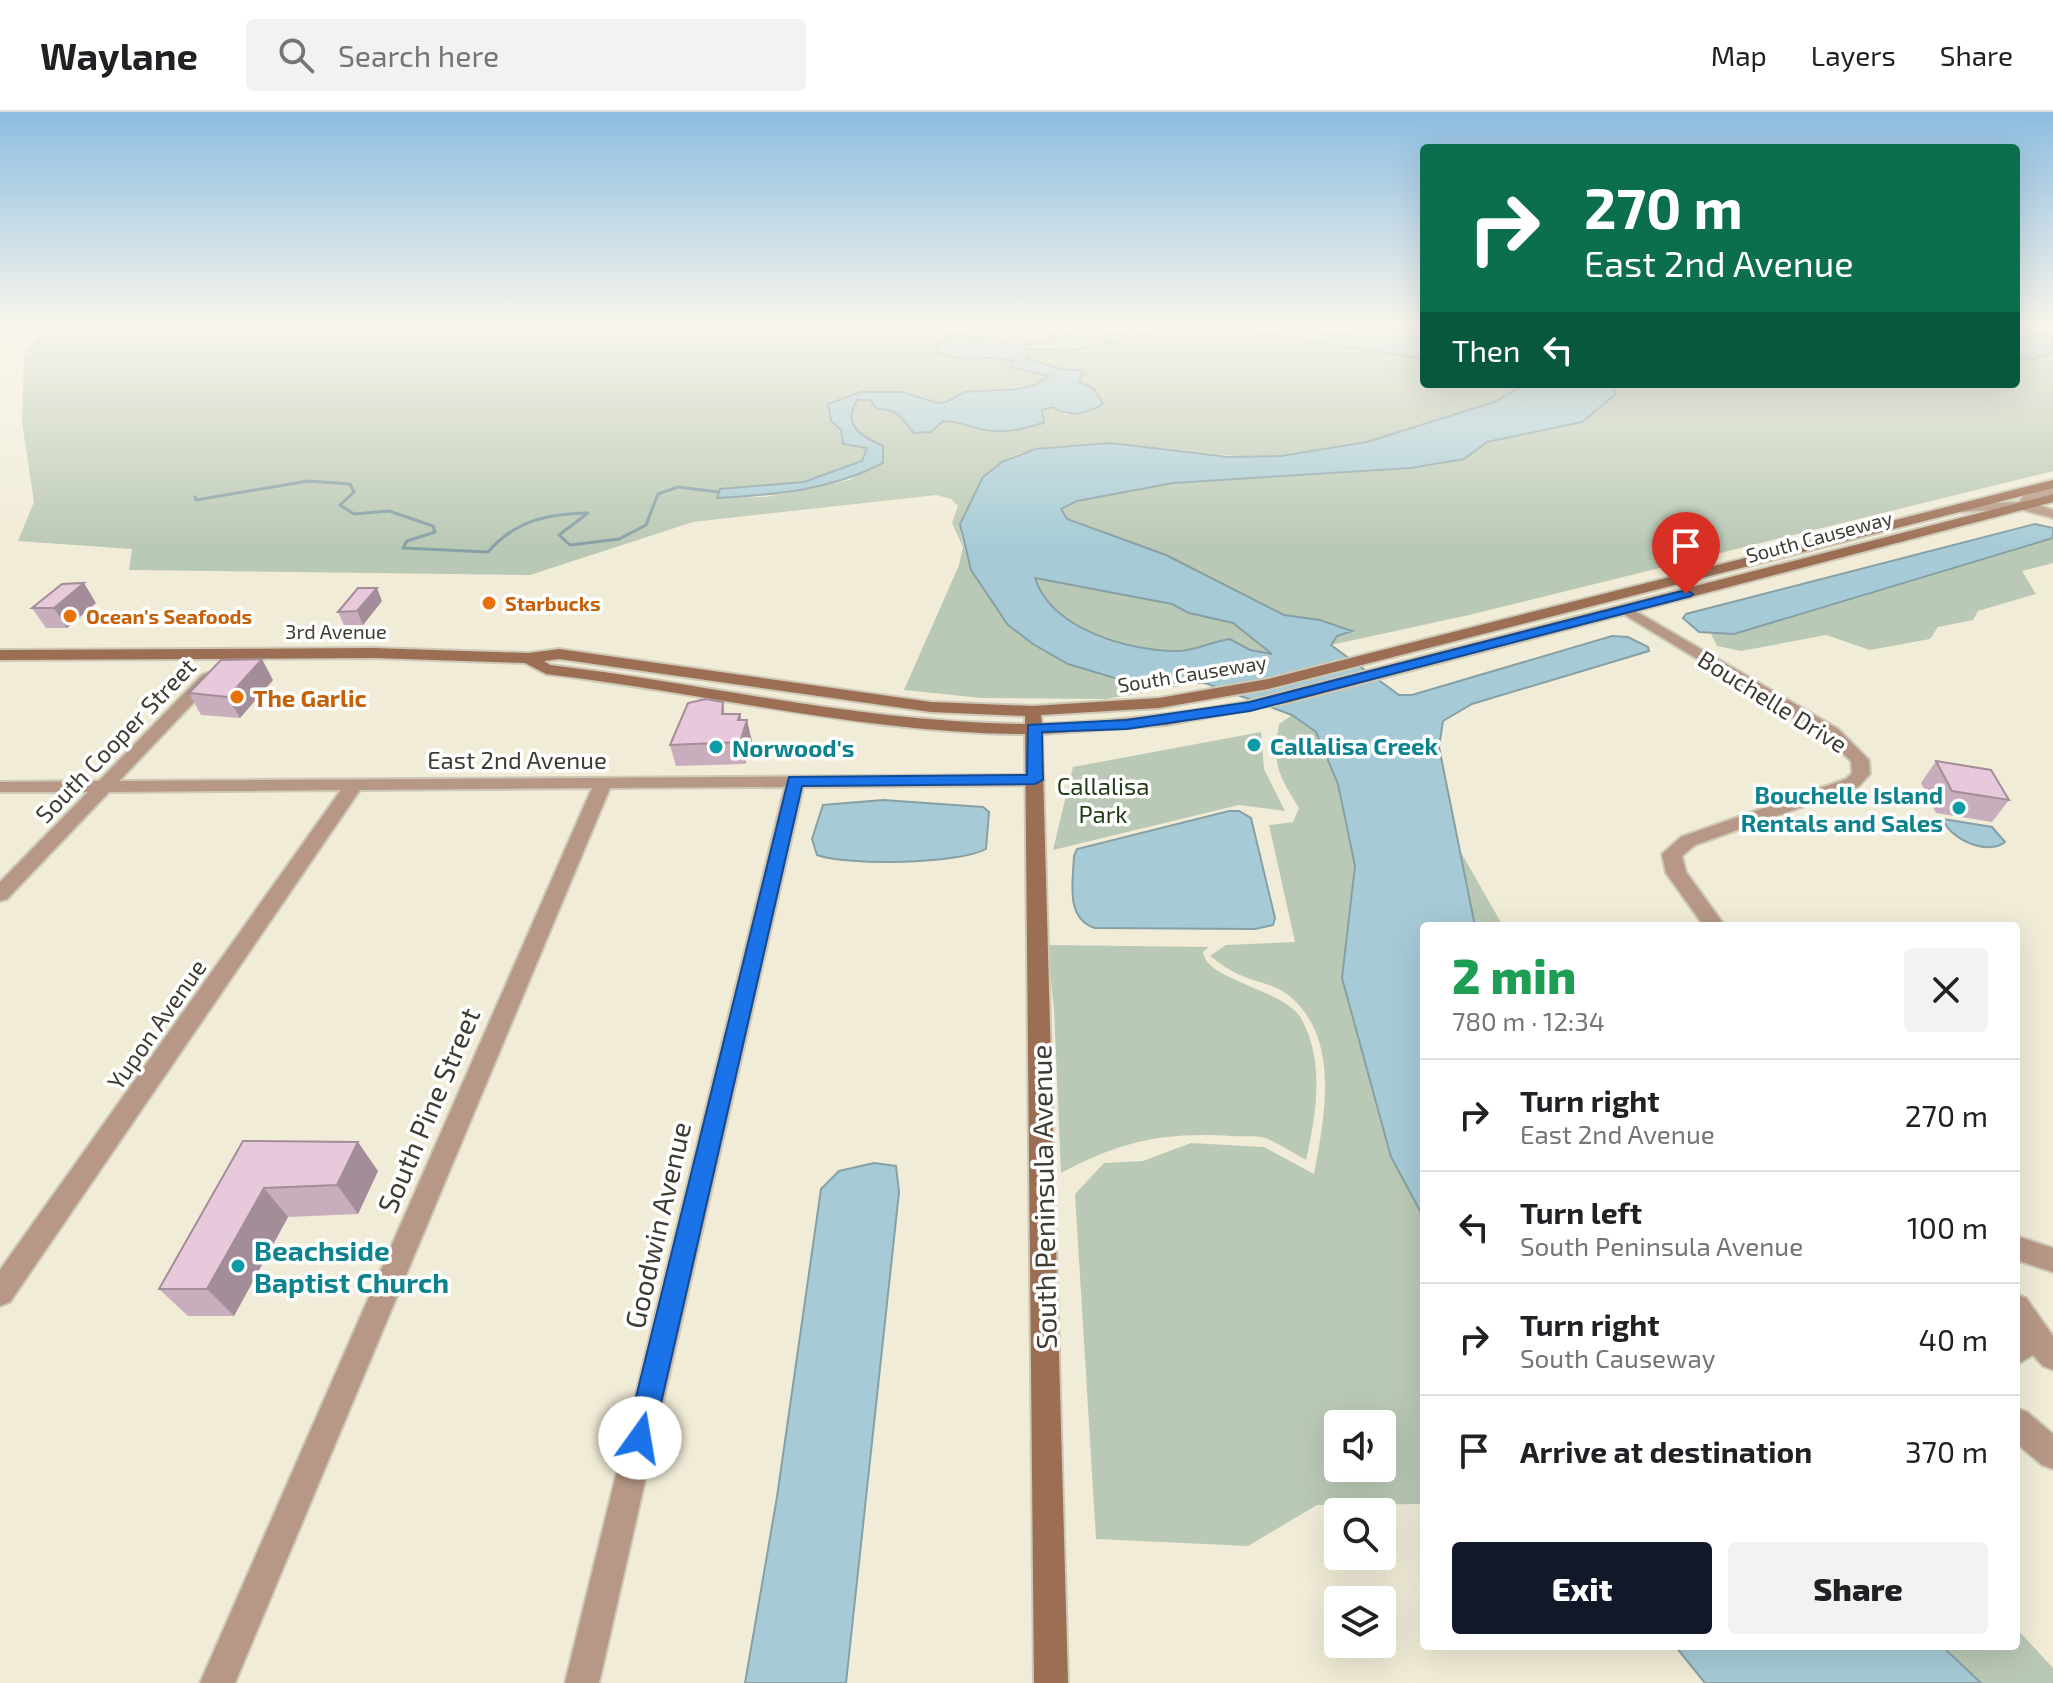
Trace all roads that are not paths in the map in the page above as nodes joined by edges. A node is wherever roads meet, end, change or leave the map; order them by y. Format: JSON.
{"nodes":[{"id":1,"x":2053,"y":484,"type":"edge"},
{"id":2,"x":2053,"y":490,"type":"edge"},
{"id":3,"x":2053,"y":498,"type":"edge"},
{"id":4,"x":2025,"y":505,"type":"junction"},
{"id":5,"x":1958,"y":508,"type":"junction"},
{"id":6,"x":2053,"y":516,"type":"edge"},
{"id":7,"x":1728,"y":566,"type":"junction"},
{"id":8,"x":1625,"y":609,"type":"junction"},
{"id":9,"x":1526,"y":618,"type":"junction"},
{"id":10,"x":231,"y":654,"type":"junction"},
{"id":11,"x":0,"y":655,"type":"edge"},
{"id":12,"x":529,"y":658,"type":"junction"},
{"id":13,"x":742,"y":697,"type":"junction"},
{"id":14,"x":895,"y":703,"type":"junction"},
{"id":15,"x":725,"y":710,"type":"edge"},
{"id":16,"x":1034,"y":720,"type":"junction"},
{"id":17,"x":1035,"y":780,"type":"junction"},
{"id":18,"x":795,"y":781,"type":"junction"},
{"id":19,"x":603,"y":783,"type":"junction"},
{"id":20,"x":354,"y":785,"type":"junction"},
{"id":21,"x":0,"y":787,"type":"edge"},
{"id":22,"x":103,"y":787,"type":"junction"},
{"id":23,"x":0,"y":894,"type":"edge"},
{"id":24,"x":1712,"y":922,"type":"edge"},
{"id":25,"x":2020,"y":1249,"type":"edge"},
{"id":26,"x":2053,"y":1260,"type":"edge"},
{"id":27,"x":0,"y":1293,"type":"edge"},
{"id":28,"x":2020,"y":1316,"type":"edge"},
{"id":29,"x":2034,"y":1348,"type":"edge"},
{"id":30,"x":2020,"y":1426,"type":"edge"},
{"id":31,"x":2053,"y":1454,"type":"edge"},
{"id":32,"x":217,"y":1683,"type":"edge"},
{"id":33,"x":582,"y":1683,"type":"edge"},
{"id":34,"x":1051,"y":1683,"type":"edge"}],
"edges":[{"from":1,"to":5,"type":"main road","name":"South Causeway"},
{"from":2,"to":4,"type":"street"},
{"from":3,"to":4,"type":"main road","name":"South Causeway"},
{"from":4,"to":5,"type":"street"},
{"from":4,"to":6,"type":"street"},
{"from":4,"to":8,"type":"main road","name":"South Causeway"},
{"from":5,"to":7,"type":"main road","name":"South Causeway"},
{"from":7,"to":8,"type":"main road"},
{"from":7,"to":9,"type":"main road","name":"South Causeway"},
{"from":8,"to":9,"type":"main road"},
{"from":8,"to":16,"type":"main road","name":"South Causeway"},
{"from":8,"to":24,"type":"street","name":"Bouchelle Drive"},
{"from":9,"to":16,"type":"main road","name":"South Causeway"},
{"from":10,"to":11,"type":"main road","name":"3rd Avenue"},
{"from":10,"to":12,"type":"main road","name":"3rd Avenue"},
{"from":10,"to":22,"type":"street","name":"South Cooper Street"},
{"from":12,"to":13,"type":"main road","name":"3rd Avenue"},
{"from":12,"to":14,"type":"main road","name":"3rd Avenue"},
{"from":13,"to":14,"type":"main road"},
{"from":13,"to":15,"type":"main road"},
{"from":13,"to":16,"type":"main road","name":"3rd Avenue"},
{"from":14,"to":16,"type":"main road","name":"3rd Avenue"},
{"from":16,"to":17,"type":"main road","name":"South Peninsula Avenue"},
{"from":17,"to":18,"type":"street","name":"East 2nd Avenue"},
{"from":17,"to":34,"type":"main road","name":"South Peninsula Avenue"},
{"from":18,"to":19,"type":"street","name":"East 2nd Avenue"},
{"from":18,"to":33,"type":"street","name":"Goodwin Avenue"},
{"from":19,"to":20,"type":"street","name":"East 2nd Avenue"},
{"from":19,"to":32,"type":"street","name":"South Pine Street"},
{"from":20,"to":22,"type":"street","name":"East 2nd Avenue"},
{"from":20,"to":27,"type":"street","name":"Yupon Avenue"},
{"from":21,"to":22,"type":"street","name":"East 2nd Avenue"},
{"from":22,"to":23,"type":"street","name":"South Cooper Street"},
{"from":25,"to":26,"type":"street"},
{"from":28,"to":29,"type":"street"},
{"from":30,"to":31,"type":"street"}]}
